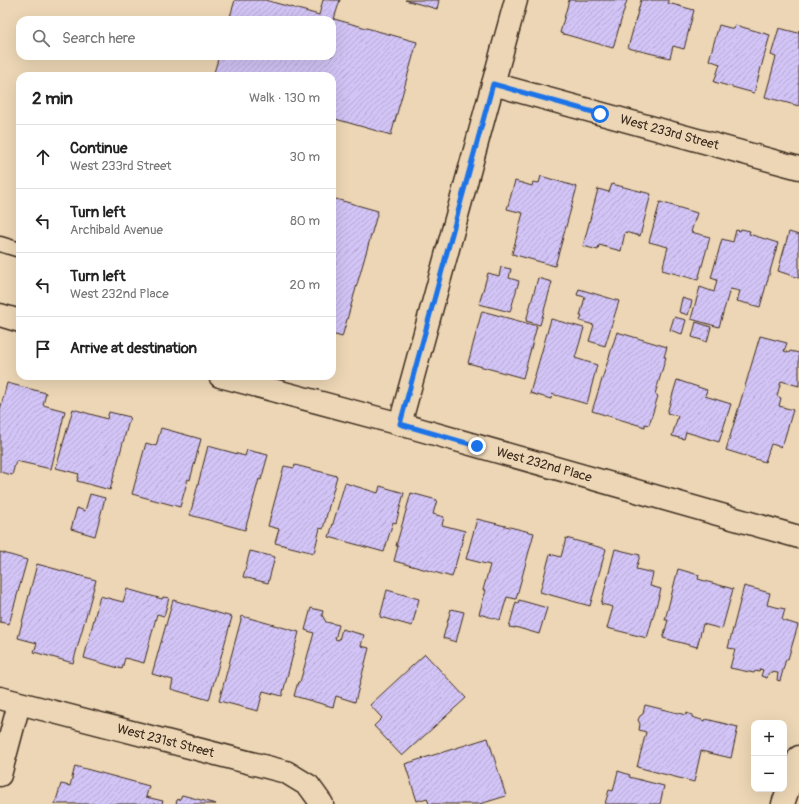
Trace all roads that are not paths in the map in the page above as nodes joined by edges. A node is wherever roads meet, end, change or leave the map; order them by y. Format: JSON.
{"nodes":[{"id":1,"x":516,"y":0,"type":"edge"},
{"id":2,"x":493,"y":84,"type":"junction"},
{"id":3,"x":799,"y":168,"type":"edge"},
{"id":4,"x":0,"y":244,"type":"edge"},
{"id":5,"x":16,"y":249,"type":"edge"},
{"id":6,"x":0,"y":315,"type":"edge"},
{"id":7,"x":16,"y":320,"type":"edge"},
{"id":8,"x":237,"y":380,"type":"edge"},
{"id":9,"x":400,"y":424,"type":"junction"},
{"id":10,"x":799,"y":537,"type":"edge"},
{"id":11,"x":10,"y":701,"type":"edge"},
{"id":12,"x":799,"y":757,"type":"edge"},
{"id":13,"x":0,"y":775,"type":"edge"},
{"id":14,"x":322,"y":803,"type":"edge"},
{"id":15,"x":783,"y":804,"type":"edge"}],
"edges":[{"from":1,"to":2,"type":"street"},
{"from":2,"to":3,"type":"street","name":"West 233rd Street"},
{"from":2,"to":9,"type":"street"},
{"from":4,"to":5,"type":"lane"},
{"from":6,"to":7,"type":"street"},
{"from":8,"to":9,"type":"street","name":"West 232nd Place"},
{"from":9,"to":10,"type":"street","name":"West 232nd Place"},
{"from":11,"to":13,"type":"street"},
{"from":11,"to":14,"type":"street","name":"West 231st Street"},
{"from":12,"to":15,"type":"street"}]}
